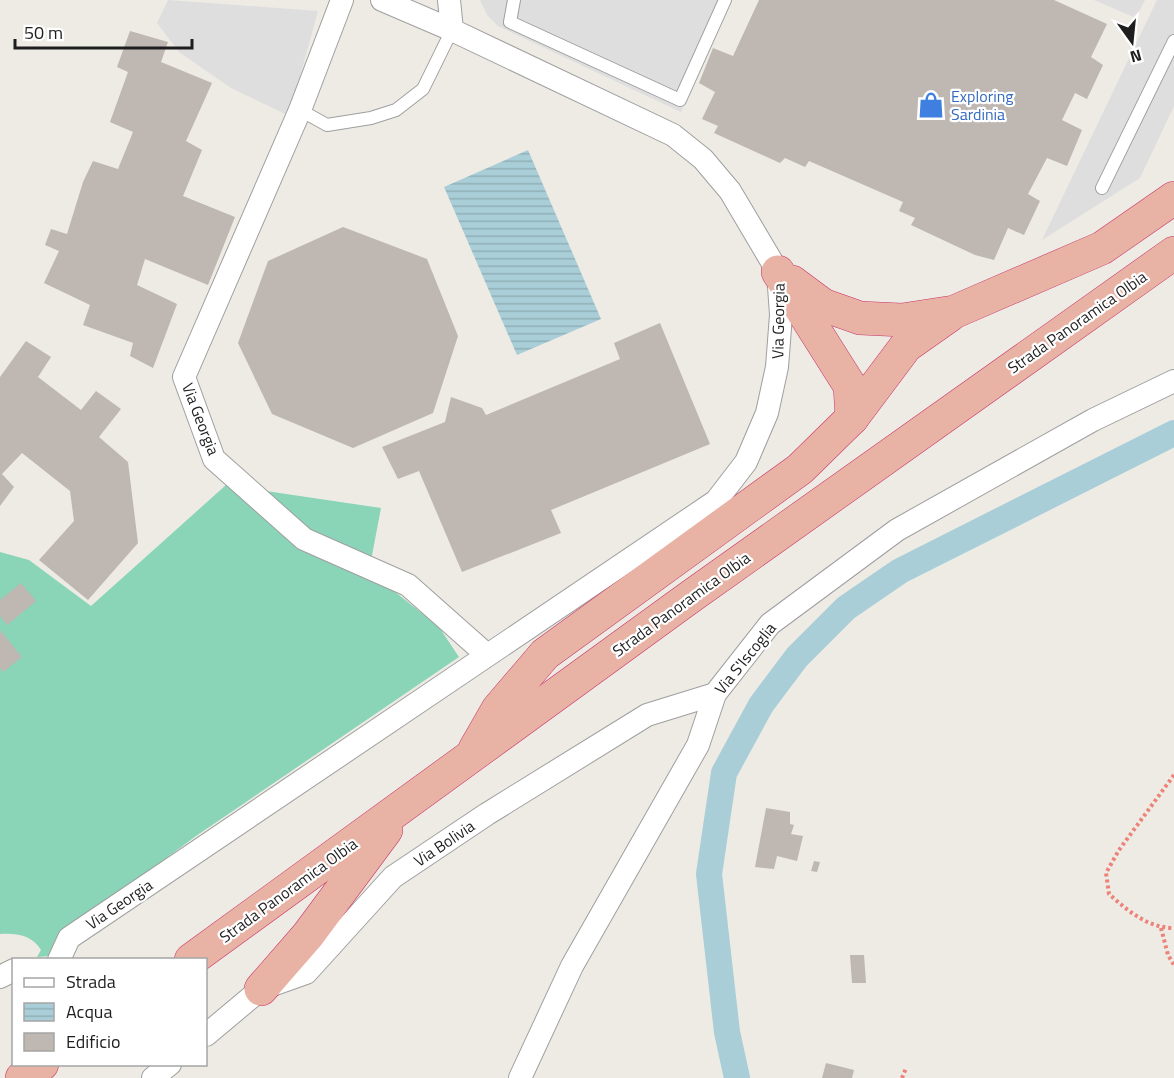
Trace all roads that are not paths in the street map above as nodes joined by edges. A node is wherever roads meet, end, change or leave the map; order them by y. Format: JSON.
{"nodes":[{"id":1,"x":342,"y":0,"type":"edge"},
{"id":2,"x":382,"y":0,"type":"edge"},
{"id":3,"x":449,"y":0,"type":"edge"},
{"id":4,"x":514,"y":0,"type":"edge"},
{"id":5,"x":725,"y":0,"type":"edge"},
{"id":6,"x":452,"y":30,"type":"junction"},
{"id":7,"x":1174,"y":41,"type":"edge"},
{"id":8,"x":300,"y":110,"type":"junction"},
{"id":9,"x":1102,"y":188,"type":"dead end"},
{"id":10,"x":1174,"y":198,"type":"edge"},
{"id":11,"x":1174,"y":253,"type":"edge"},
{"id":12,"x":778,"y":272,"type":"junction"},
{"id":13,"x":954,"y":312,"type":"junction"},
{"id":14,"x":1174,"y":381,"type":"edge"},
{"id":15,"x":852,"y":418,"type":"junction"},
{"id":16,"x":487,"y":655,"type":"junction"},
{"id":17,"x":715,"y":694,"type":"junction"},
{"id":18,"x":470,"y":758,"type":"junction"},
{"id":19,"x":404,"y":806,"type":"junction"},
{"id":20,"x":60,"y":958,"type":"edge"},
{"id":21,"x":194,"y":958,"type":"edge"},
{"id":22,"x":261,"y":989,"type":"junction"},
{"id":23,"x":207,"y":1034,"type":"edge"},
{"id":24,"x":40,"y":1066,"type":"edge"},
{"id":25,"x":139,"y":1066,"type":"edge"},
{"id":26,"x":169,"y":1066,"type":"edge"},
{"id":27,"x":22,"y":1078,"type":"edge"},
{"id":28,"x":152,"y":1078,"type":"edge"},
{"id":29,"x":520,"y":1078,"type":"edge"}],
"edges":[{"from":1,"to":8,"type":"street","name":"Via Georgia"},
{"from":2,"to":6,"type":"street","name":"Via Georgia"},
{"from":3,"to":6,"type":"street"},
{"from":4,"to":5,"type":"lane"},
{"from":6,"to":8,"type":"lane"},
{"from":6,"to":12,"type":"street","name":"Via Georgia"},
{"from":7,"to":9,"type":"lane"},
{"from":8,"to":16,"type":"street","name":"Via Georgia"},
{"from":10,"to":13,"type":"highway"},
{"from":11,"to":18,"type":"highway","name":"Strada Panoramica Olbia"},
{"from":12,"to":13,"type":"highway"},
{"from":12,"to":15,"type":"highway"},
{"from":12,"to":16,"type":"street","name":"Via Georgia"},
{"from":13,"to":15,"type":"highway"},
{"from":14,"to":17,"type":"street","name":"Via S'Iscoglia"},
{"from":15,"to":18,"type":"highway"},
{"from":16,"to":20,"type":"street","name":"Via Georgia"},
{"from":17,"to":22,"type":"street","name":"Via Bolivia"},
{"from":17,"to":29,"type":"street","name":"Via S'Iscoglia"},
{"from":18,"to":19,"type":"highway","name":"Strada Panoramica Olbia"},
{"from":19,"to":21,"type":"highway","name":"Strada Panoramica Olbia"},
{"from":19,"to":22,"type":"highway"},
{"from":22,"to":23,"type":"street","name":"Via Bolivia"},
{"from":24,"to":27,"type":"highway"},
{"from":25,"to":28,"type":"street"},
{"from":26,"to":28,"type":"street"}]}
